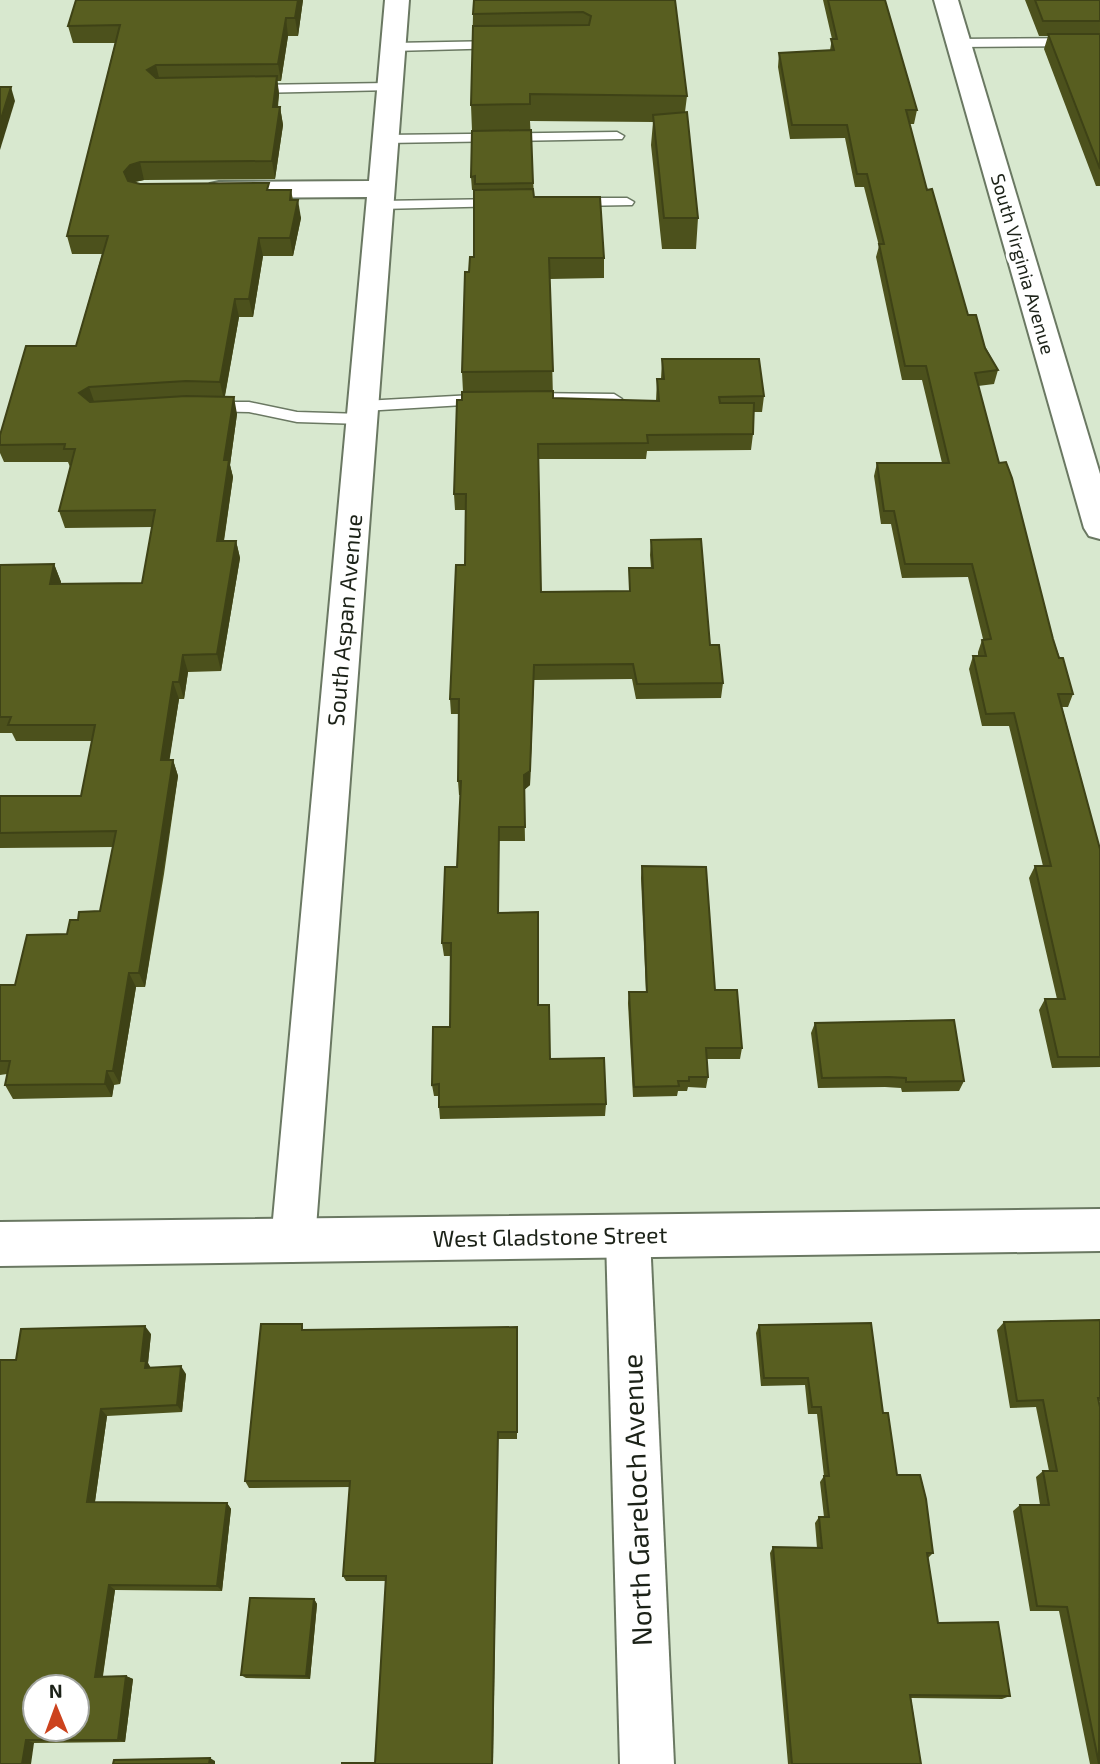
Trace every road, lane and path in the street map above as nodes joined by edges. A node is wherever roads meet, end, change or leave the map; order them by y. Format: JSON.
{"nodes":[{"id":1,"x":397,"y":0,"type":"edge"},
{"id":2,"x":946,"y":0,"type":"edge"},
{"id":3,"x":1100,"y":42,"type":"edge"},
{"id":4,"x":959,"y":43,"type":"junction"},
{"id":5,"x":515,"y":45,"type":"edge"},
{"id":6,"x":393,"y":47,"type":"junction"},
{"id":7,"x":390,"y":87,"type":"junction"},
{"id":8,"x":241,"y":89,"type":"edge"},
{"id":9,"x":617,"y":136,"type":"edge"},
{"id":10,"x":385,"y":139,"type":"junction"},
{"id":11,"x":200,"y":190,"type":"edge"},
{"id":12,"x":381,"y":197,"type":"junction"},
{"id":13,"x":513,"y":202,"type":"edge"},
{"id":14,"x":564,"y":202,"type":"edge"},
{"id":15,"x":627,"y":202,"type":"dead end"},
{"id":16,"x":614,"y":399,"type":"edge"},
{"id":17,"x":190,"y":406,"type":"edge"},
{"id":18,"x":363,"y":413,"type":"junction"},
{"id":19,"x":1100,"y":528,"type":"edge"},
{"id":20,"x":1100,"y":1230,"type":"edge"},
{"id":21,"x":628,"y":1237,"type":"junction"},
{"id":22,"x":293,"y":1241,"type":"junction"},
{"id":23,"x":0,"y":1244,"type":"edge"},
{"id":24,"x":647,"y":1764,"type":"edge"}],
"edges":[{"from":1,"to":6,"type":"street","name":"South Aspan Avenue"},
{"from":2,"to":4,"type":"street","name":"South Virginia Avenue"},
{"from":3,"to":4,"type":"lane"},
{"from":4,"to":19,"type":"street","name":"South Virginia Avenue"},
{"from":5,"to":6,"type":"lane"},
{"from":6,"to":7,"type":"street","name":"South Aspan Avenue"},
{"from":7,"to":8,"type":"lane"},
{"from":7,"to":10,"type":"street","name":"South Aspan Avenue"},
{"from":9,"to":10,"type":"lane"},
{"from":10,"to":12,"type":"street","name":"South Aspan Avenue"},
{"from":11,"to":12,"type":"street"},
{"from":12,"to":13,"type":"lane"},
{"from":12,"to":18,"type":"street","name":"South Aspan Avenue"},
{"from":14,"to":15,"type":"lane"},
{"from":16,"to":18,"type":"lane"},
{"from":17,"to":18,"type":"lane"},
{"from":18,"to":22,"type":"street","name":"South Aspan Avenue"},
{"from":20,"to":21,"type":"street","name":"West Gladstone Street"},
{"from":21,"to":22,"type":"street","name":"West Gladstone Street"},
{"from":21,"to":24,"type":"street","name":"North Gareloch Avenue"},
{"from":22,"to":23,"type":"street","name":"West Gladstone Street"}]}
